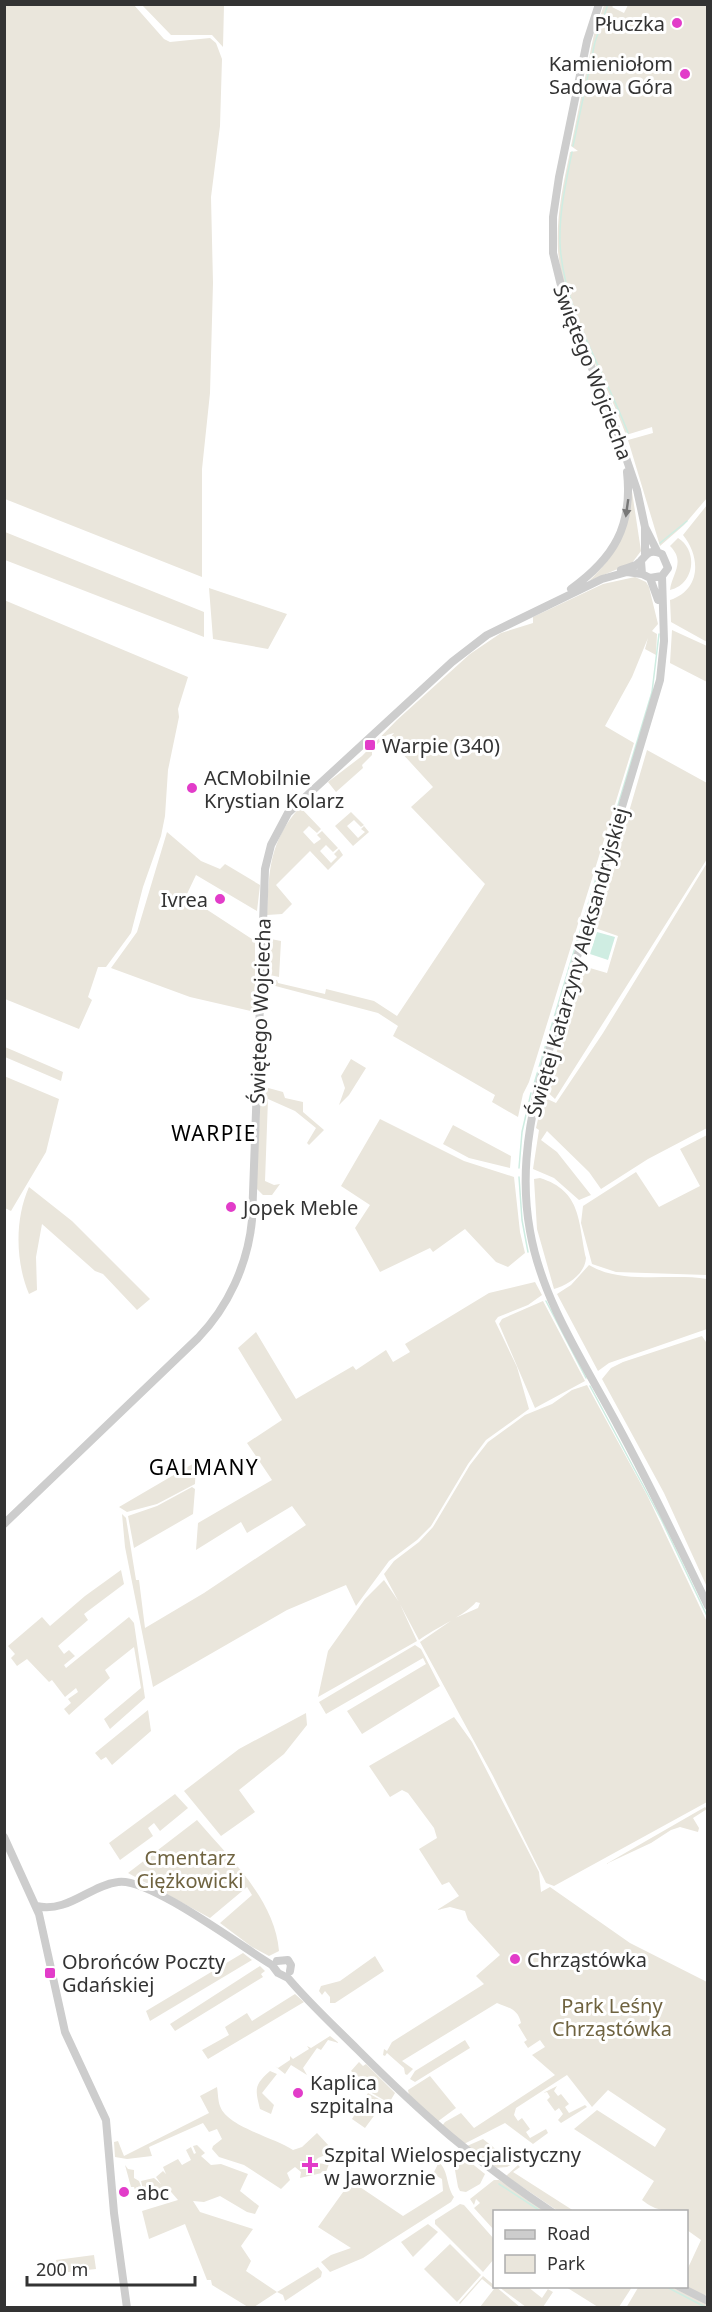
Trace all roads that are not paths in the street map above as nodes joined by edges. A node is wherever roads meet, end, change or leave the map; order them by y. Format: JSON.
{"nodes":[{"id":1,"x":599,"y":4,"type":"edge"},
{"id":2,"x":627,"y":460,"type":"junction"},
{"id":3,"x":645,"y":527,"type":"junction"},
{"id":4,"x":657,"y":551,"type":"junction"},
{"id":5,"x":643,"y":557,"type":"junction"},
{"id":6,"x":642,"y":574,"type":"junction"},
{"id":7,"x":613,"y":575,"type":"junction"},
{"id":8,"x":662,"y":576,"type":"junction"},
{"id":9,"x":650,"y":579,"type":"junction"},
{"id":10,"x":558,"y":599,"type":"junction"},
{"id":11,"x":661,"y":607,"type":"junction"},
{"id":12,"x":4,"y":1524,"type":"edge"},
{"id":13,"x":708,"y":1606,"type":"edge"},
{"id":14,"x":5,"y":1840,"type":"edge"},
{"id":15,"x":36,"y":1906,"type":"junction"},
{"id":16,"x":276,"y":1964,"type":"junction"},
{"id":17,"x":287,"y":1973,"type":"junction"},
{"id":18,"x":550,"y":2210,"type":"edge"},
{"id":19,"x":682,"y":2288,"type":"edge"},
{"id":20,"x":708,"y":2301,"type":"edge"},
{"id":21,"x":128,"y":2307,"type":"edge"}],
"edges":[{"from":1,"to":2,"type":"street","name":"Świętego Wojciecha"},
{"from":2,"to":3,"type":"street","name":"Świętego Wojciecha"},
{"from":2,"to":10,"type":"street","one_way":true},
{"from":3,"to":4,"type":"street","name":"Świętego Wojciecha"},
{"from":3,"to":5,"type":"street","name":"Świętego Wojciecha"},
{"from":4,"to":5,"type":"street"},
{"from":4,"to":8,"type":"street"},
{"from":5,"to":6,"type":"street"},
{"from":5,"to":7,"type":"street","name":"Świętego Wojciecha"},
{"from":6,"to":7,"type":"street","name":"Świętego Wojciecha"},
{"from":6,"to":9,"type":"street"},
{"from":7,"to":10,"type":"street","name":"Świętego Wojciecha"},
{"from":8,"to":9,"type":"street"},
{"from":8,"to":11,"type":"street","name":"Świętej Katarzyny Aleksandryjskiej"},
{"from":9,"to":11,"type":"street","name":"Świętej Katarzyny Aleksandryjskiej"},
{"from":10,"to":12,"type":"street","name":"Świętego Wojciecha"},
{"from":11,"to":13,"type":"street","name":"Świętej Katarzyny Aleksandryjskiej"},
{"from":14,"to":15,"type":"street"},
{"from":15,"to":16,"type":"street"},
{"from":15,"to":21,"type":"street"},
{"from":16,"to":17,"type":"street"},
{"from":16,"to":17,"type":"street"},
{"from":17,"to":18,"type":"street"},
{"from":19,"to":20,"type":"street"}]}
